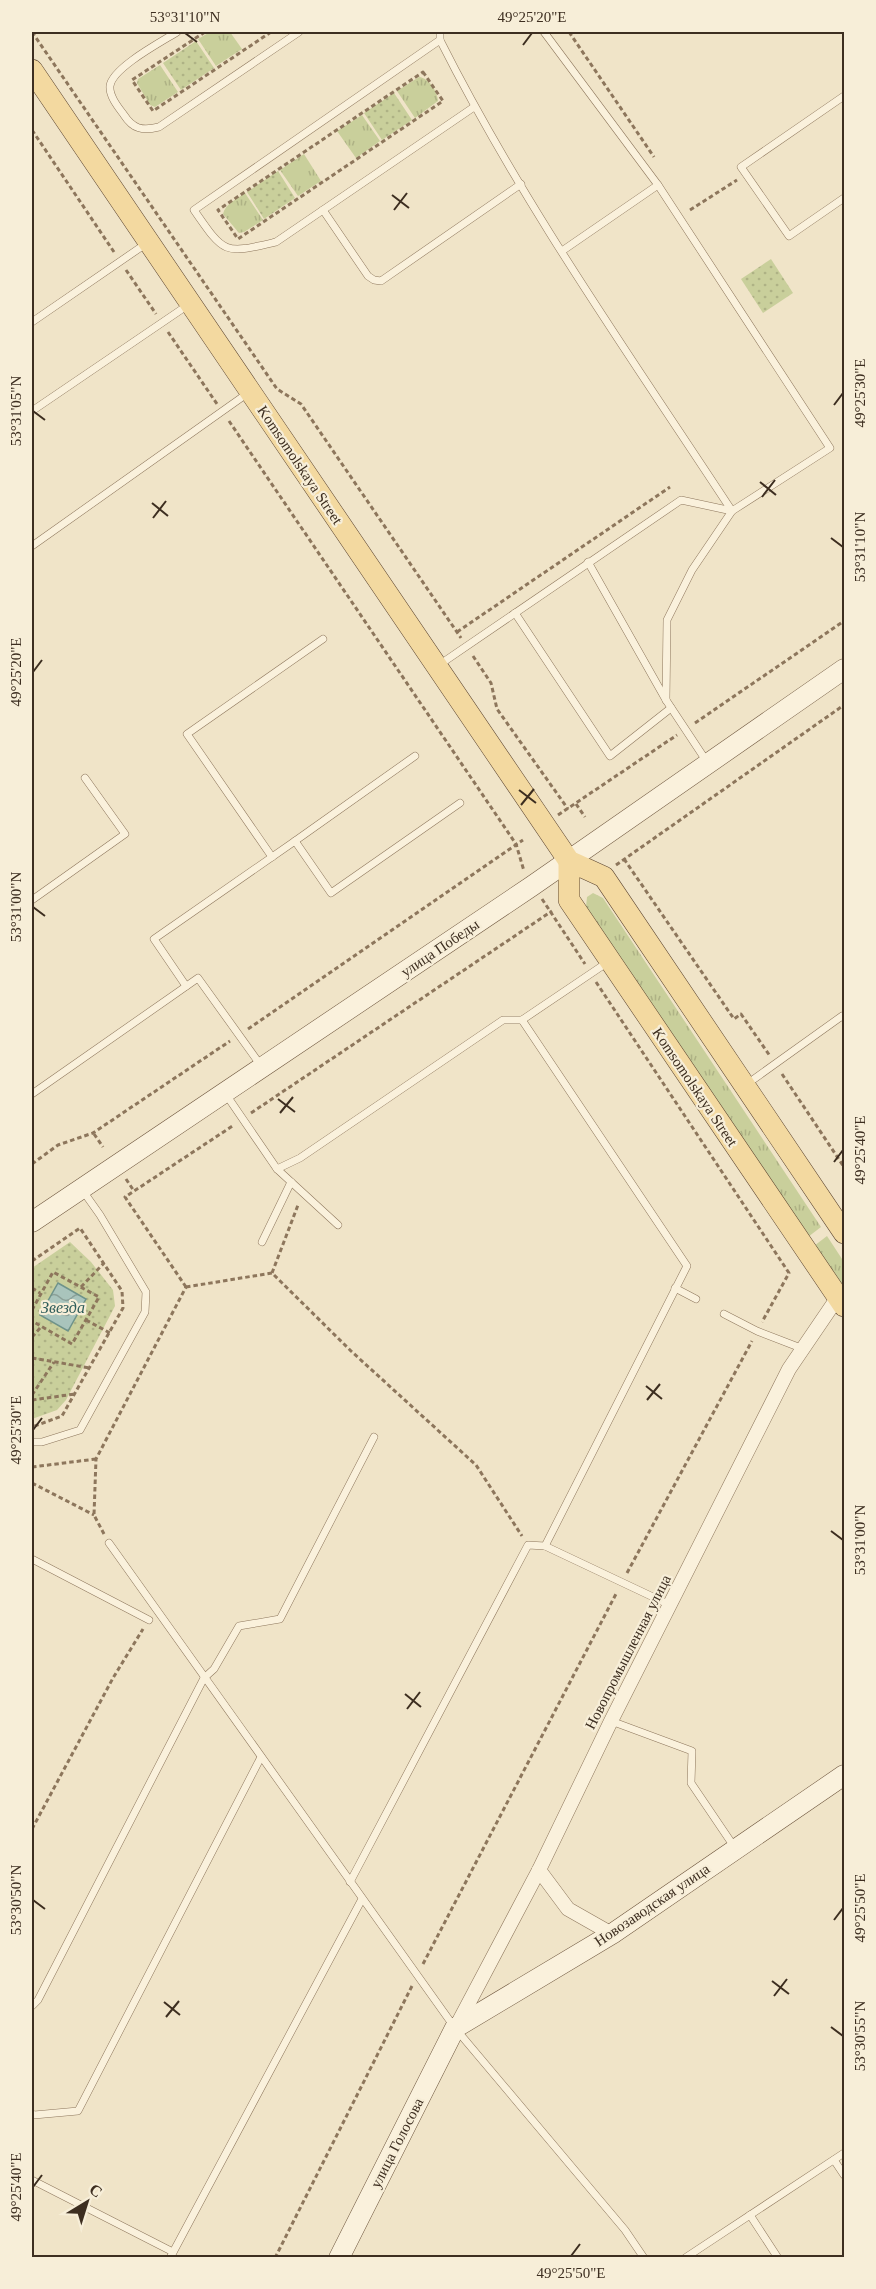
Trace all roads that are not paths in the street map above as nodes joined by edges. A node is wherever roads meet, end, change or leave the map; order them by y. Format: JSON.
{"nodes":[{"id":1,"x":177,"y":32,"type":"edge"},
{"id":2,"x":299,"y":32,"type":"edge"},
{"id":3,"x":440,"y":32,"type":"edge"},
{"id":4,"x":544,"y":32,"type":"edge"},
{"id":5,"x":440,"y":40,"type":"junction"},
{"id":6,"x":33,"y":74,"type":"edge"},
{"id":7,"x":844,"y":96,"type":"edge"},
{"id":8,"x":474,"y":107,"type":"junction"},
{"id":9,"x":521,"y":184,"type":"junction"},
{"id":10,"x":658,"y":185,"type":"junction"},
{"id":11,"x":844,"y":198,"type":"edge"},
{"id":12,"x":323,"y":210,"type":"junction"},
{"id":13,"x":149,"y":242,"type":"junction"},
{"id":14,"x":562,"y":251,"type":"junction"},
{"id":15,"x":190,"y":303,"type":"junction"},
{"id":16,"x":32,"y":322,"type":"edge"},
{"id":17,"x":250,"y":392,"type":"junction"},
{"id":18,"x":32,"y":411,"type":"edge"},
{"id":19,"x":732,"y":511,"type":"junction"},
{"id":20,"x":32,"y":546,"type":"edge"},
{"id":21,"x":588,"y":562,"type":"junction"},
{"id":22,"x":515,"y":613,"type":"junction"},
{"id":23,"x":323,"y":639,"type":"dead end"},
{"id":24,"x":437,"y":666,"type":"junction"},
{"id":25,"x":844,"y":669,"type":"edge"},
{"id":26,"x":666,"y":700,"type":"junction"},
{"id":27,"x":671,"y":708,"type":"junction"},
{"id":28,"x":415,"y":756,"type":"dead end"},
{"id":29,"x":708,"y":764,"type":"junction"},
{"id":30,"x":85,"y":778,"type":"dead end"},
{"id":31,"x":460,"y":803,"type":"dead end"},
{"id":32,"x":295,"y":841,"type":"junction"},
{"id":33,"x":272,"y":857,"type":"junction"},
{"id":34,"x":569,"y":861,"type":"junction"},
{"id":35,"x":32,"y":900,"type":"edge"},
{"id":36,"x":610,"y":961,"type":"junction"},
{"id":37,"x":186,"y":986,"type":"junction"},
{"id":38,"x":844,"y":1018,"type":"edge"},
{"id":39,"x":522,"y":1020,"type":"junction"},
{"id":40,"x":262,"y":1067,"type":"junction"},
{"id":41,"x":745,"y":1086,"type":"junction"},
{"id":42,"x":225,"y":1092,"type":"junction"},
{"id":43,"x":32,"y":1094,"type":"edge"},
{"id":44,"x":278,"y":1169,"type":"junction"},
{"id":45,"x":291,"y":1182,"type":"junction"},
{"id":46,"x":81,"y":1189,"type":"junction"},
{"id":47,"x":32,"y":1222,"type":"edge"},
{"id":48,"x":338,"y":1225,"type":"dead end"},
{"id":49,"x":844,"y":1233,"type":"edge"},
{"id":50,"x":262,"y":1242,"type":"dead end"},
{"id":51,"x":675,"y":1288,"type":"junction"},
{"id":52,"x":696,"y":1299,"type":"dead end"},
{"id":53,"x":841,"y":1301,"type":"edge"},
{"id":54,"x":724,"y":1314,"type":"dead end"},
{"id":55,"x":801,"y":1348,"type":"junction"},
{"id":56,"x":374,"y":1437,"type":"dead end"},
{"id":57,"x":32,"y":1442,"type":"edge"},
{"id":58,"x":109,"y":1543,"type":"road end"},
{"id":59,"x":545,"y":1546,"type":"junction"},
{"id":60,"x":32,"y":1559,"type":"edge"},
{"id":61,"x":670,"y":1605,"type":"junction"},
{"id":62,"x":149,"y":1620,"type":"road end"},
{"id":63,"x":204,"y":1678,"type":"junction"},
{"id":64,"x":611,"y":1721,"type":"junction"},
{"id":65,"x":261,"y":1757,"type":"junction"},
{"id":66,"x":844,"y":1775,"type":"edge"},
{"id":67,"x":735,"y":1848,"type":"junction"},
{"id":68,"x":539,"y":1869,"type":"junction"},
{"id":69,"x":350,"y":1881,"type":"junction"},
{"id":70,"x":362,"y":1899,"type":"junction"},
{"id":71,"x":612,"y":1934,"type":"junction"},
{"id":72,"x":32,"y":2006,"type":"edge"},
{"id":73,"x":455,"y":2028,"type":"junction"},
{"id":74,"x":32,"y":2114,"type":"edge"},
{"id":75,"x":844,"y":2153,"type":"edge"},
{"id":76,"x":834,"y":2160,"type":"junction"},
{"id":77,"x":844,"y":2175,"type":"edge"},
{"id":78,"x":32,"y":2180,"type":"edge"},
{"id":79,"x":750,"y":2215,"type":"junction"},
{"id":80,"x":171,"y":2255,"type":"edge"},
{"id":81,"x":339,"y":2258,"type":"edge"},
{"id":82,"x":645,"y":2258,"type":"edge"},
{"id":83,"x":685,"y":2258,"type":"edge"},
{"id":84,"x":778,"y":2258,"type":"edge"}],
"edges":[{"from":1,"to":2,"type":"lane"},
{"from":3,"to":5,"type":"lane"},
{"from":4,"to":10,"type":"lane"},
{"from":5,"to":8,"type":"lane"},
{"from":5,"to":12,"type":"lane"},
{"from":6,"to":13,"type":"main road","name":"Komsomolskaya Street"},
{"from":7,"to":11,"type":"lane"},
{"from":8,"to":9,"type":"lane"},
{"from":8,"to":12,"type":"lane"},
{"from":9,"to":12,"type":"lane"},
{"from":9,"to":14,"type":"lane"},
{"from":10,"to":14,"type":"lane"},
{"from":10,"to":19,"type":"lane"},
{"from":13,"to":15,"type":"main road","name":"Komsomolskaya Street"},
{"from":13,"to":16,"type":"lane"},
{"from":14,"to":19,"type":"lane"},
{"from":15,"to":17,"type":"main road","name":"Komsomolskaya Street"},
{"from":15,"to":18,"type":"lane"},
{"from":17,"to":20,"type":"lane"},
{"from":17,"to":24,"type":"main road","name":"Komsomolskaya Street"},
{"from":19,"to":21,"type":"lane"},
{"from":19,"to":26,"type":"lane"},
{"from":21,"to":22,"type":"lane"},
{"from":21,"to":26,"type":"lane"},
{"from":22,"to":24,"type":"lane"},
{"from":22,"to":27,"type":"lane"},
{"from":23,"to":33,"type":"lane"},
{"from":24,"to":34,"type":"main road","name":"Komsomolskaya Street"},
{"from":25,"to":29,"type":"main road","name":"улица Победы"},
{"from":26,"to":27,"type":"lane"},
{"from":27,"to":29,"type":"lane"},
{"from":28,"to":32,"type":"lane"},
{"from":29,"to":34,"type":"main road","name":"улица Победы"},
{"from":30,"to":35,"type":"lane"},
{"from":31,"to":32,"type":"lane"},
{"from":32,"to":33,"type":"lane"},
{"from":33,"to":37,"type":"lane"},
{"from":34,"to":36,"type":"main road","name":"Komsomolskaya Street"},
{"from":34,"to":40,"type":"main road","name":"улица Победы"},
{"from":34,"to":41,"type":"main road"},
{"from":36,"to":39,"type":"lane"},
{"from":36,"to":53,"type":"main road","name":"Komsomolskaya Street"},
{"from":37,"to":40,"type":"lane"},
{"from":37,"to":43,"type":"lane"},
{"from":38,"to":41,"type":"lane"},
{"from":39,"to":44,"type":"lane"},
{"from":39,"to":51,"type":"lane"},
{"from":40,"to":42,"type":"main road","name":"улица Победы"},
{"from":41,"to":49,"type":"main road"},
{"from":42,"to":44,"type":"lane"},
{"from":42,"to":46,"type":"main road","name":"улица Победы"},
{"from":44,"to":45,"type":"lane"},
{"from":45,"to":48,"type":"lane"},
{"from":45,"to":50,"type":"lane"},
{"from":46,"to":47,"type":"main road","name":"улица Победы"},
{"from":46,"to":57,"type":"lane"},
{"from":51,"to":52,"type":"lane"},
{"from":51,"to":59,"type":"lane"},
{"from":53,"to":55,"type":"street","name":"Новопромышленная улица"},
{"from":54,"to":55,"type":"lane"},
{"from":55,"to":61,"type":"street","name":"Новопромышленная улица"},
{"from":56,"to":63,"type":"lane"},
{"from":58,"to":63,"type":"lane"},
{"from":59,"to":61,"type":"lane"},
{"from":59,"to":69,"type":"lane"},
{"from":60,"to":62,"type":"lane"},
{"from":61,"to":64,"type":"street","name":"Новопромышленная улица"},
{"from":63,"to":65,"type":"lane"},
{"from":63,"to":72,"type":"lane"},
{"from":64,"to":67,"type":"lane"},
{"from":64,"to":68,"type":"street","name":"Новопромышленная улица"},
{"from":65,"to":69,"type":"lane"},
{"from":65,"to":74,"type":"lane"},
{"from":66,"to":67,"type":"main road","name":"Новозаводская улица"},
{"from":67,"to":71,"type":"main road","name":"Новозаводская улица"},
{"from":68,"to":71,"type":"street"},
{"from":68,"to":73,"type":"street","name":"Новопромышленная улица"},
{"from":69,"to":70,"type":"lane"},
{"from":70,"to":73,"type":"lane"},
{"from":70,"to":80,"type":"lane"},
{"from":71,"to":73,"type":"main road","name":"Новозаводская улица"},
{"from":73,"to":81,"type":"main road","name":"улица Голосова"},
{"from":73,"to":82,"type":"lane"},
{"from":75,"to":76,"type":"lane"},
{"from":76,"to":77,"type":"lane"},
{"from":76,"to":79,"type":"lane"},
{"from":78,"to":80,"type":"lane"},
{"from":79,"to":83,"type":"lane"},
{"from":79,"to":84,"type":"lane"}]}
